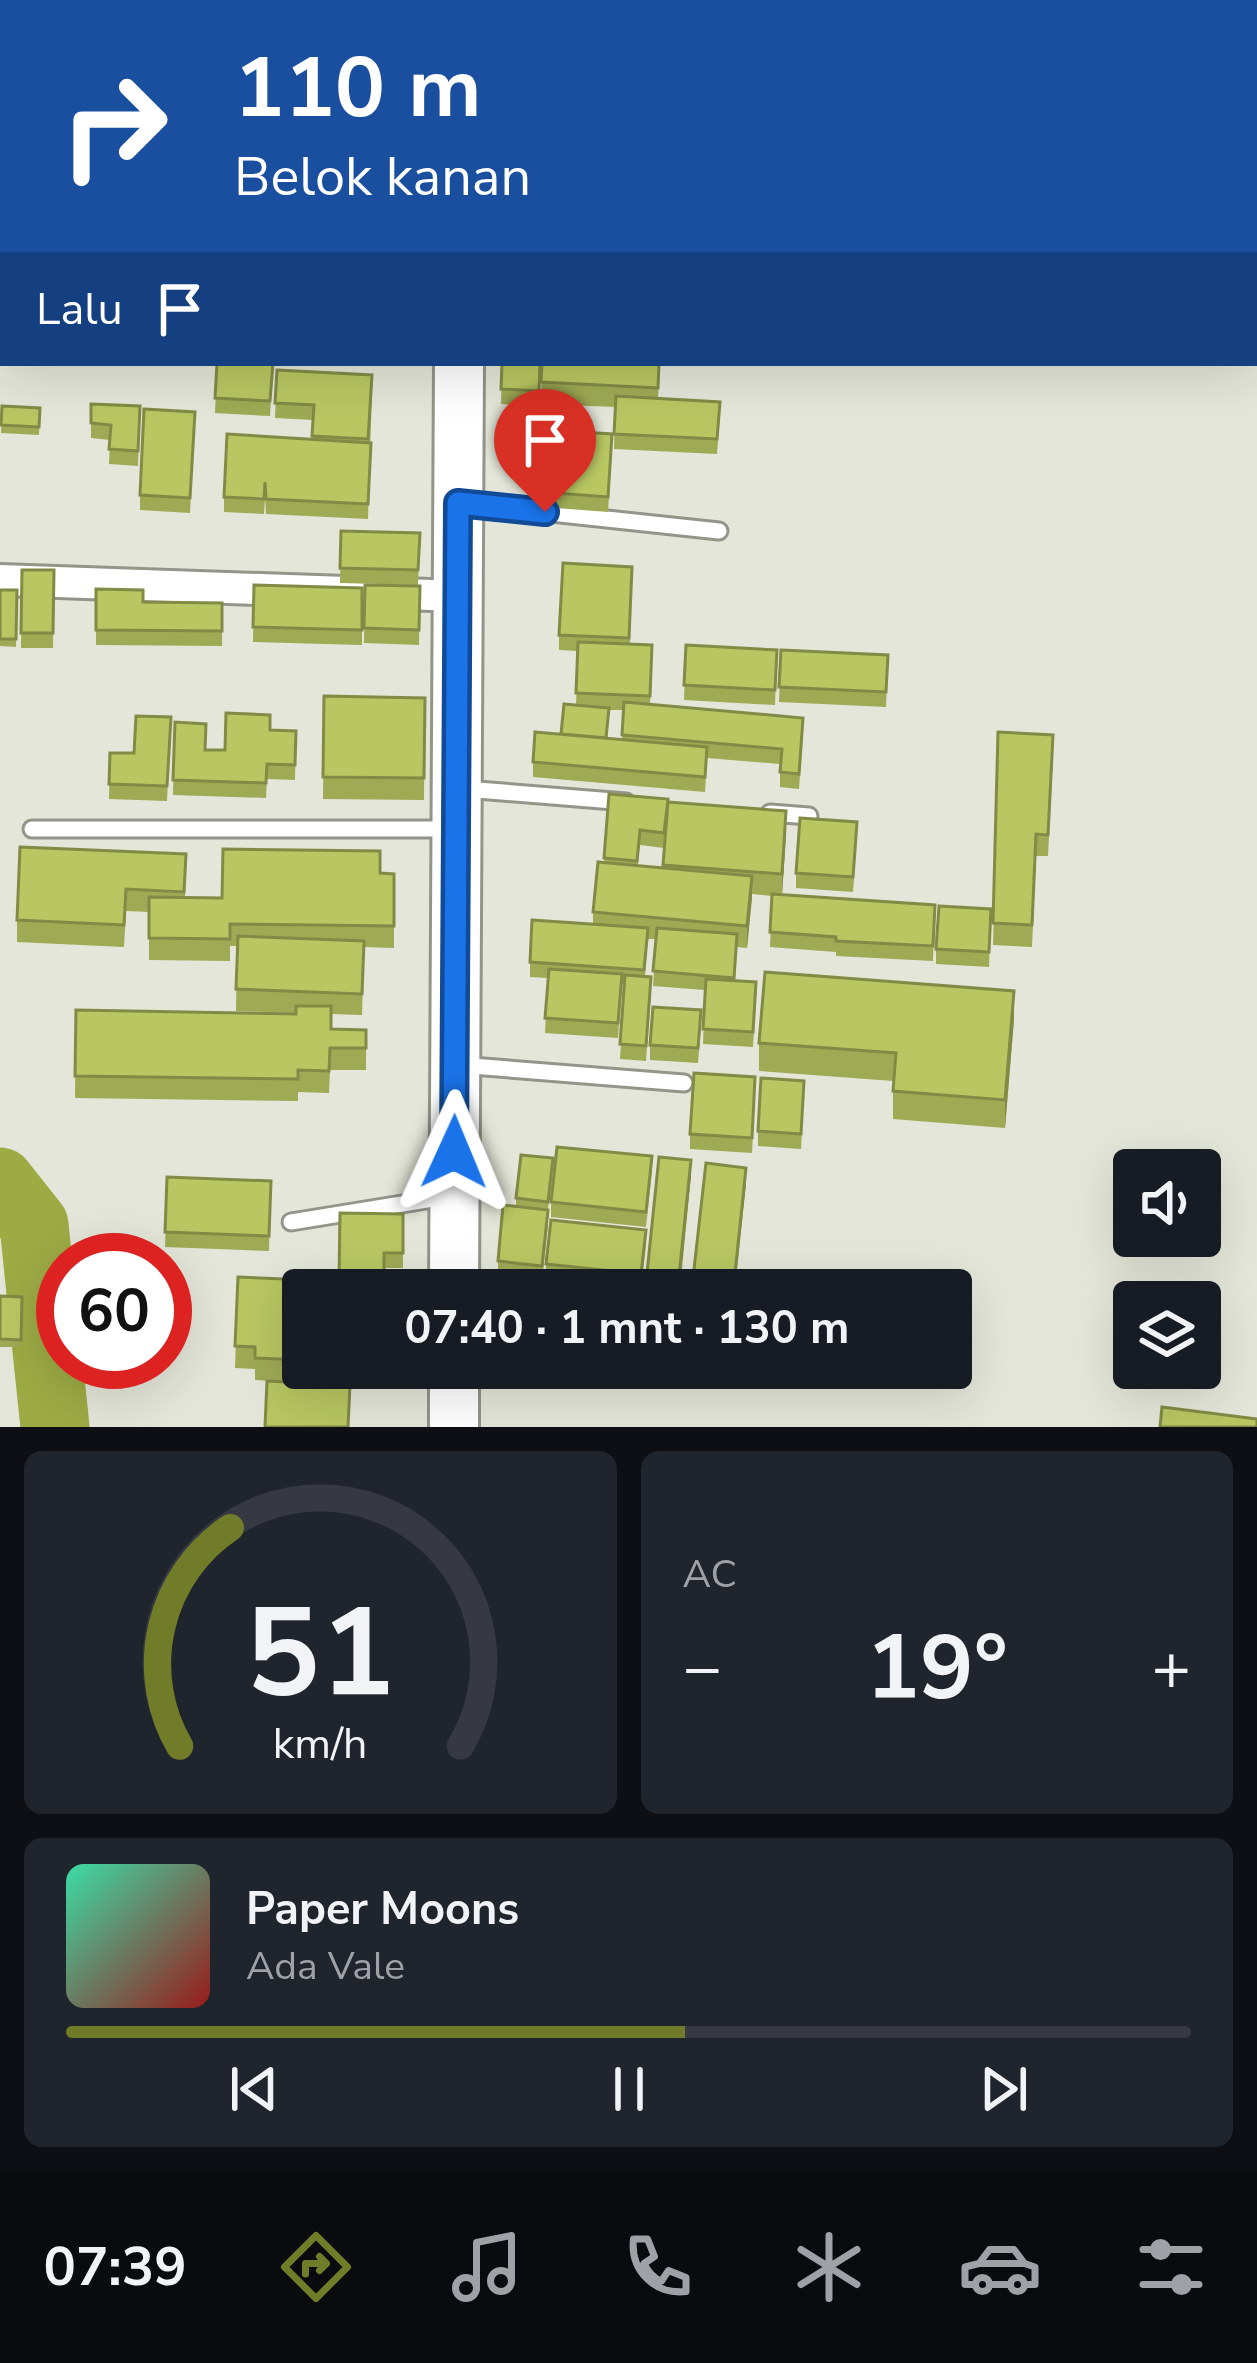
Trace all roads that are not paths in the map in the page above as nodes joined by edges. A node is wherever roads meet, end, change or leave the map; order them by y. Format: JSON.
{"nodes":[{"id":1,"x":459,"y":366,"type":"edge"},
{"id":2,"x":458,"y":503,"type":"junction"},
{"id":3,"x":719,"y":531,"type":"dead end"},
{"id":4,"x":0,"y":580,"type":"edge"},
{"id":5,"x":459,"y":596,"type":"junction"},
{"id":6,"x":644,"y":803,"type":"edge"},
{"id":7,"x":456,"y":809,"type":"junction"},
{"id":8,"x":762,"y":812,"type":"edge"},
{"id":9,"x":808,"y":816,"type":"edge"},
{"id":10,"x":32,"y":829,"type":"dead end"},
{"id":11,"x":455,"y":1065,"type":"junction"},
{"id":12,"x":684,"y":1083,"type":"dead end"},
{"id":13,"x":454,"y":1196,"type":"junction"},
{"id":14,"x":291,"y":1222,"type":"dead end"},
{"id":15,"x":454,"y":1269,"type":"edge"},
{"id":16,"x":454,"y":1389,"type":"edge"},
{"id":17,"x":454,"y":1427,"type":"edge"}],
"edges":[{"from":1,"to":2,"type":"main road"},
{"from":2,"to":3,"type":"lane"},
{"from":2,"to":5,"type":"main road"},
{"from":4,"to":5,"type":"street"},
{"from":5,"to":7,"type":"main road"},
{"from":6,"to":7,"type":"lane"},
{"from":7,"to":10,"type":"lane"},
{"from":7,"to":11,"type":"main road"},
{"from":8,"to":9,"type":"lane"},
{"from":11,"to":12,"type":"lane"},
{"from":11,"to":13,"type":"main road"},
{"from":13,"to":14,"type":"lane"},
{"from":13,"to":15,"type":"main road"},
{"from":16,"to":17,"type":"main road"}]}
